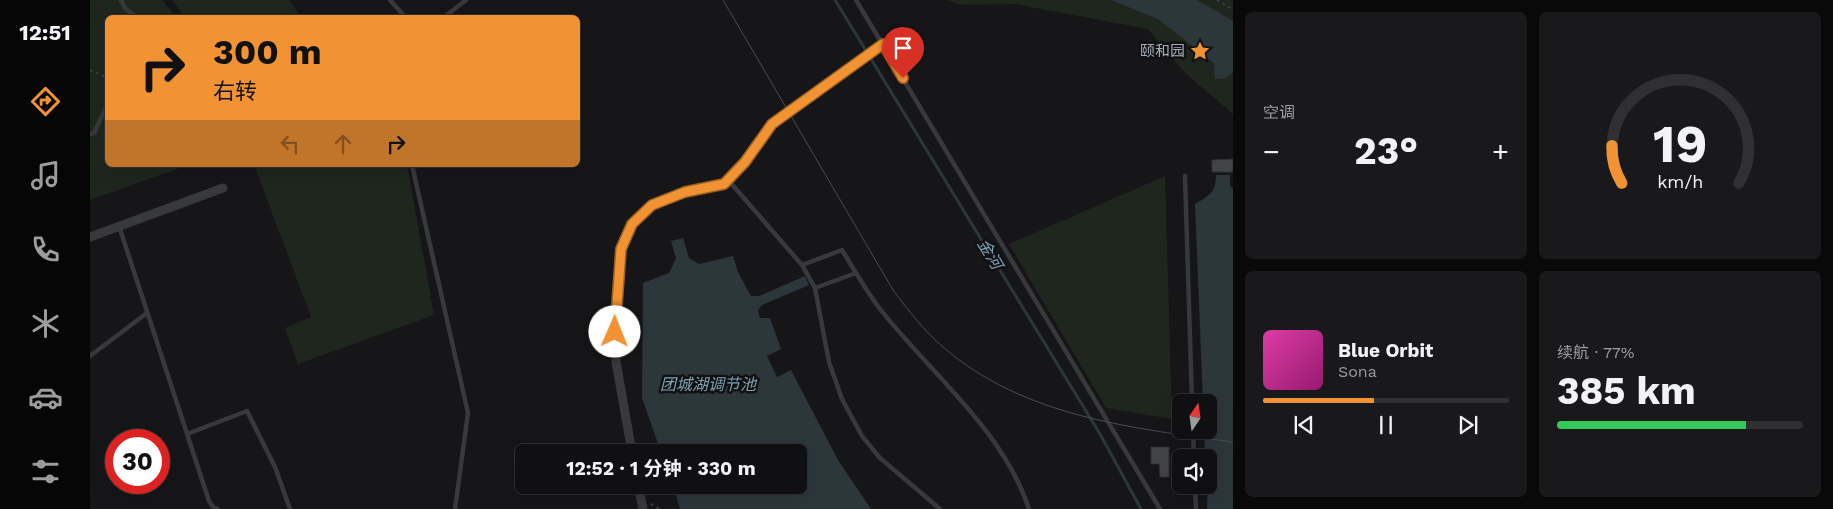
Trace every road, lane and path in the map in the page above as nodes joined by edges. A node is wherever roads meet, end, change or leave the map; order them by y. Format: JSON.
{"nodes":[{"id":1,"x":121,"y":0,"type":"edge"},
{"id":2,"x":390,"y":0,"type":"edge"},
{"id":3,"x":466,"y":0,"type":"edge"},
{"id":4,"x":856,"y":0,"type":"edge"},
{"id":5,"x":1217,"y":0,"type":"edge"},
{"id":6,"x":1233,"y":10,"type":"edge"},
{"id":7,"x":133,"y":15,"type":"edge"},
{"id":8,"x":403,"y":15,"type":"edge"},
{"id":9,"x":447,"y":15,"type":"edge"},
{"id":10,"x":879,"y":47,"type":"junction"},
{"id":11,"x":90,"y":70,"type":"edge"},
{"id":12,"x":105,"y":77,"type":"edge"},
{"id":13,"x":105,"y":109,"type":"edge"},
{"id":14,"x":90,"y":134,"type":"edge"},
{"id":15,"x":412,"y":167,"type":"edge"},
{"id":16,"x":1185,"y":176,"type":"dead end"},
{"id":17,"x":729,"y":180,"type":"junction"},
{"id":18,"x":223,"y":188,"type":"dead end"},
{"id":19,"x":119,"y":226,"type":"junction"},
{"id":20,"x":90,"y":236,"type":"edge"},
{"id":21,"x":802,"y":265,"type":"junction"},
{"id":22,"x":856,"y":273,"type":"junction"},
{"id":23,"x":815,"y":288,"type":"junction"},
{"id":24,"x":147,"y":313,"type":"junction"},
{"id":25,"x":90,"y":356,"type":"edge"},
{"id":26,"x":1192,"y":394,"type":"edge"},
{"id":27,"x":187,"y":434,"type":"junction"},
{"id":28,"x":631,"y":444,"type":"edge"},
{"id":29,"x":640,"y":494,"type":"edge"},
{"id":30,"x":1195,"y":494,"type":"edge"},
{"id":31,"x":218,"y":509,"type":"edge"},
{"id":32,"x":290,"y":509,"type":"edge"},
{"id":33,"x":455,"y":509,"type":"edge"},
{"id":34,"x":643,"y":509,"type":"edge"},
{"id":35,"x":940,"y":509,"type":"edge"},
{"id":36,"x":1029,"y":509,"type":"edge"},
{"id":37,"x":1160,"y":509,"type":"edge"},
{"id":38,"x":1196,"y":509,"type":"edge"}],
"edges":[{"from":1,"to":7,"type":"lane"},
{"from":2,"to":8,"type":"lane"},
{"from":3,"to":9,"type":"lane"},
{"from":4,"to":10,"type":"lane"},
{"from":5,"to":6,"type":"path"},
{"from":10,"to":17,"type":"street"},
{"from":10,"to":37,"type":"lane"},
{"from":11,"to":12,"type":"path"},
{"from":13,"to":14,"type":"lane"},
{"from":15,"to":33,"type":"lane"},
{"from":16,"to":26,"type":"lane"},
{"from":17,"to":21,"type":"lane"},
{"from":17,"to":28,"type":"street"},
{"from":18,"to":19,"type":"street"},
{"from":19,"to":20,"type":"street"},
{"from":19,"to":24,"type":"lane"},
{"from":21,"to":22,"type":"lane"},
{"from":21,"to":23,"type":"lane"},
{"from":22,"to":23,"type":"lane"},
{"from":22,"to":36,"type":"lane"},
{"from":23,"to":35,"type":"lane"},
{"from":24,"to":25,"type":"lane"},
{"from":24,"to":27,"type":"lane"},
{"from":27,"to":31,"type":"lane"},
{"from":27,"to":32,"type":"lane"},
{"from":29,"to":34,"type":"street"},
{"from":30,"to":38,"type":"lane"}]}
